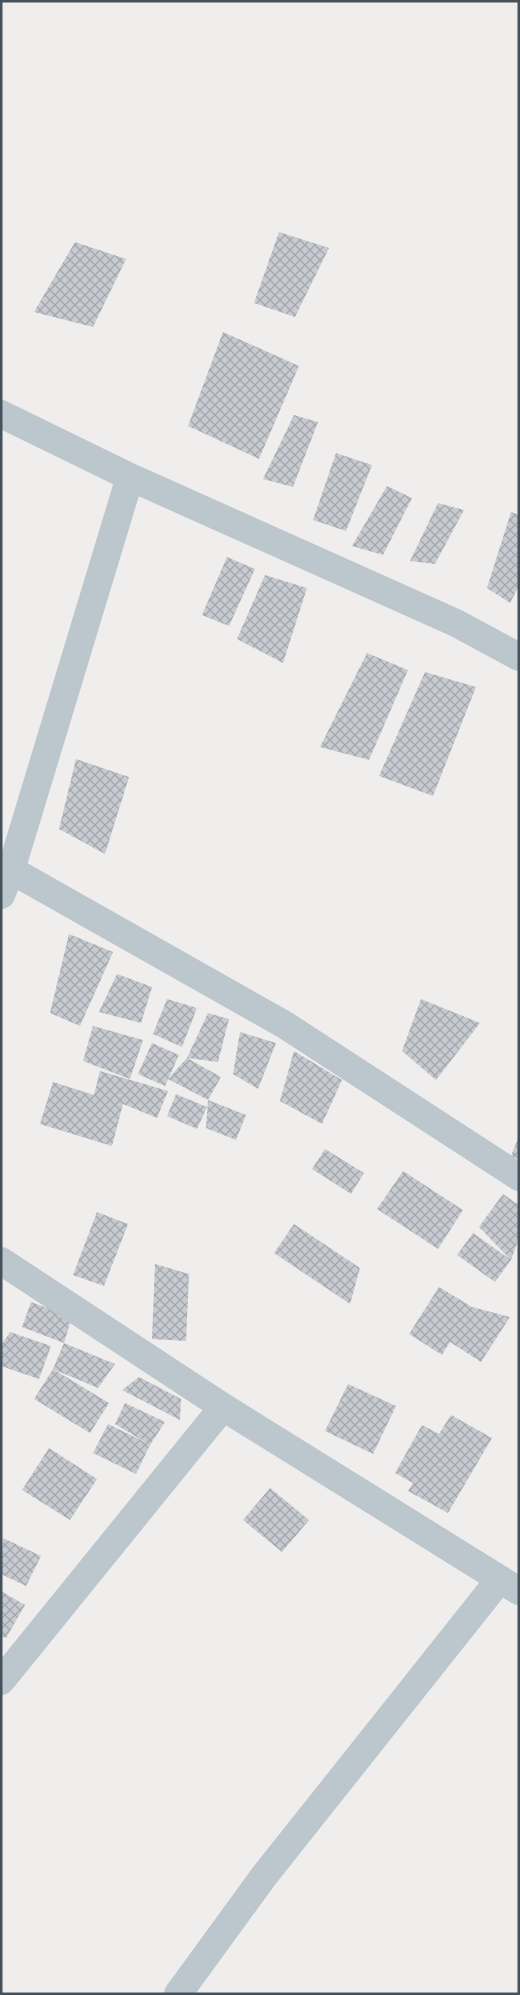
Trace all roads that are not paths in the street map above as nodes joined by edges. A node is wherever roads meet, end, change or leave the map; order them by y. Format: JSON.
{"nodes":[{"id":1,"x":1,"y":414,"type":"edge"},
{"id":2,"x":130,"y":478,"type":"junction"},
{"id":3,"x":519,"y":657,"type":"edge"},
{"id":4,"x":12,"y":870,"type":"junction"},
{"id":5,"x":1,"y":895,"type":"edge"},
{"id":6,"x":519,"y":1178,"type":"edge"},
{"id":7,"x":1,"y":1261,"type":"edge"},
{"id":8,"x":223,"y":1407,"type":"junction"},
{"id":9,"x":509,"y":1585,"type":"edge"},
{"id":10,"x":1,"y":1681,"type":"edge"},
{"id":11,"x":178,"y":1994,"type":"edge"}],
"edges":[{"from":1,"to":2,"type":"street"},
{"from":2,"to":3,"type":"street"},
{"from":2,"to":4,"type":"street"},
{"from":4,"to":5,"type":"street"},
{"from":4,"to":6,"type":"street"},
{"from":7,"to":8,"type":"street"},
{"from":8,"to":9,"type":"street"},
{"from":8,"to":10,"type":"street"},
{"from":9,"to":11,"type":"street"}]}
